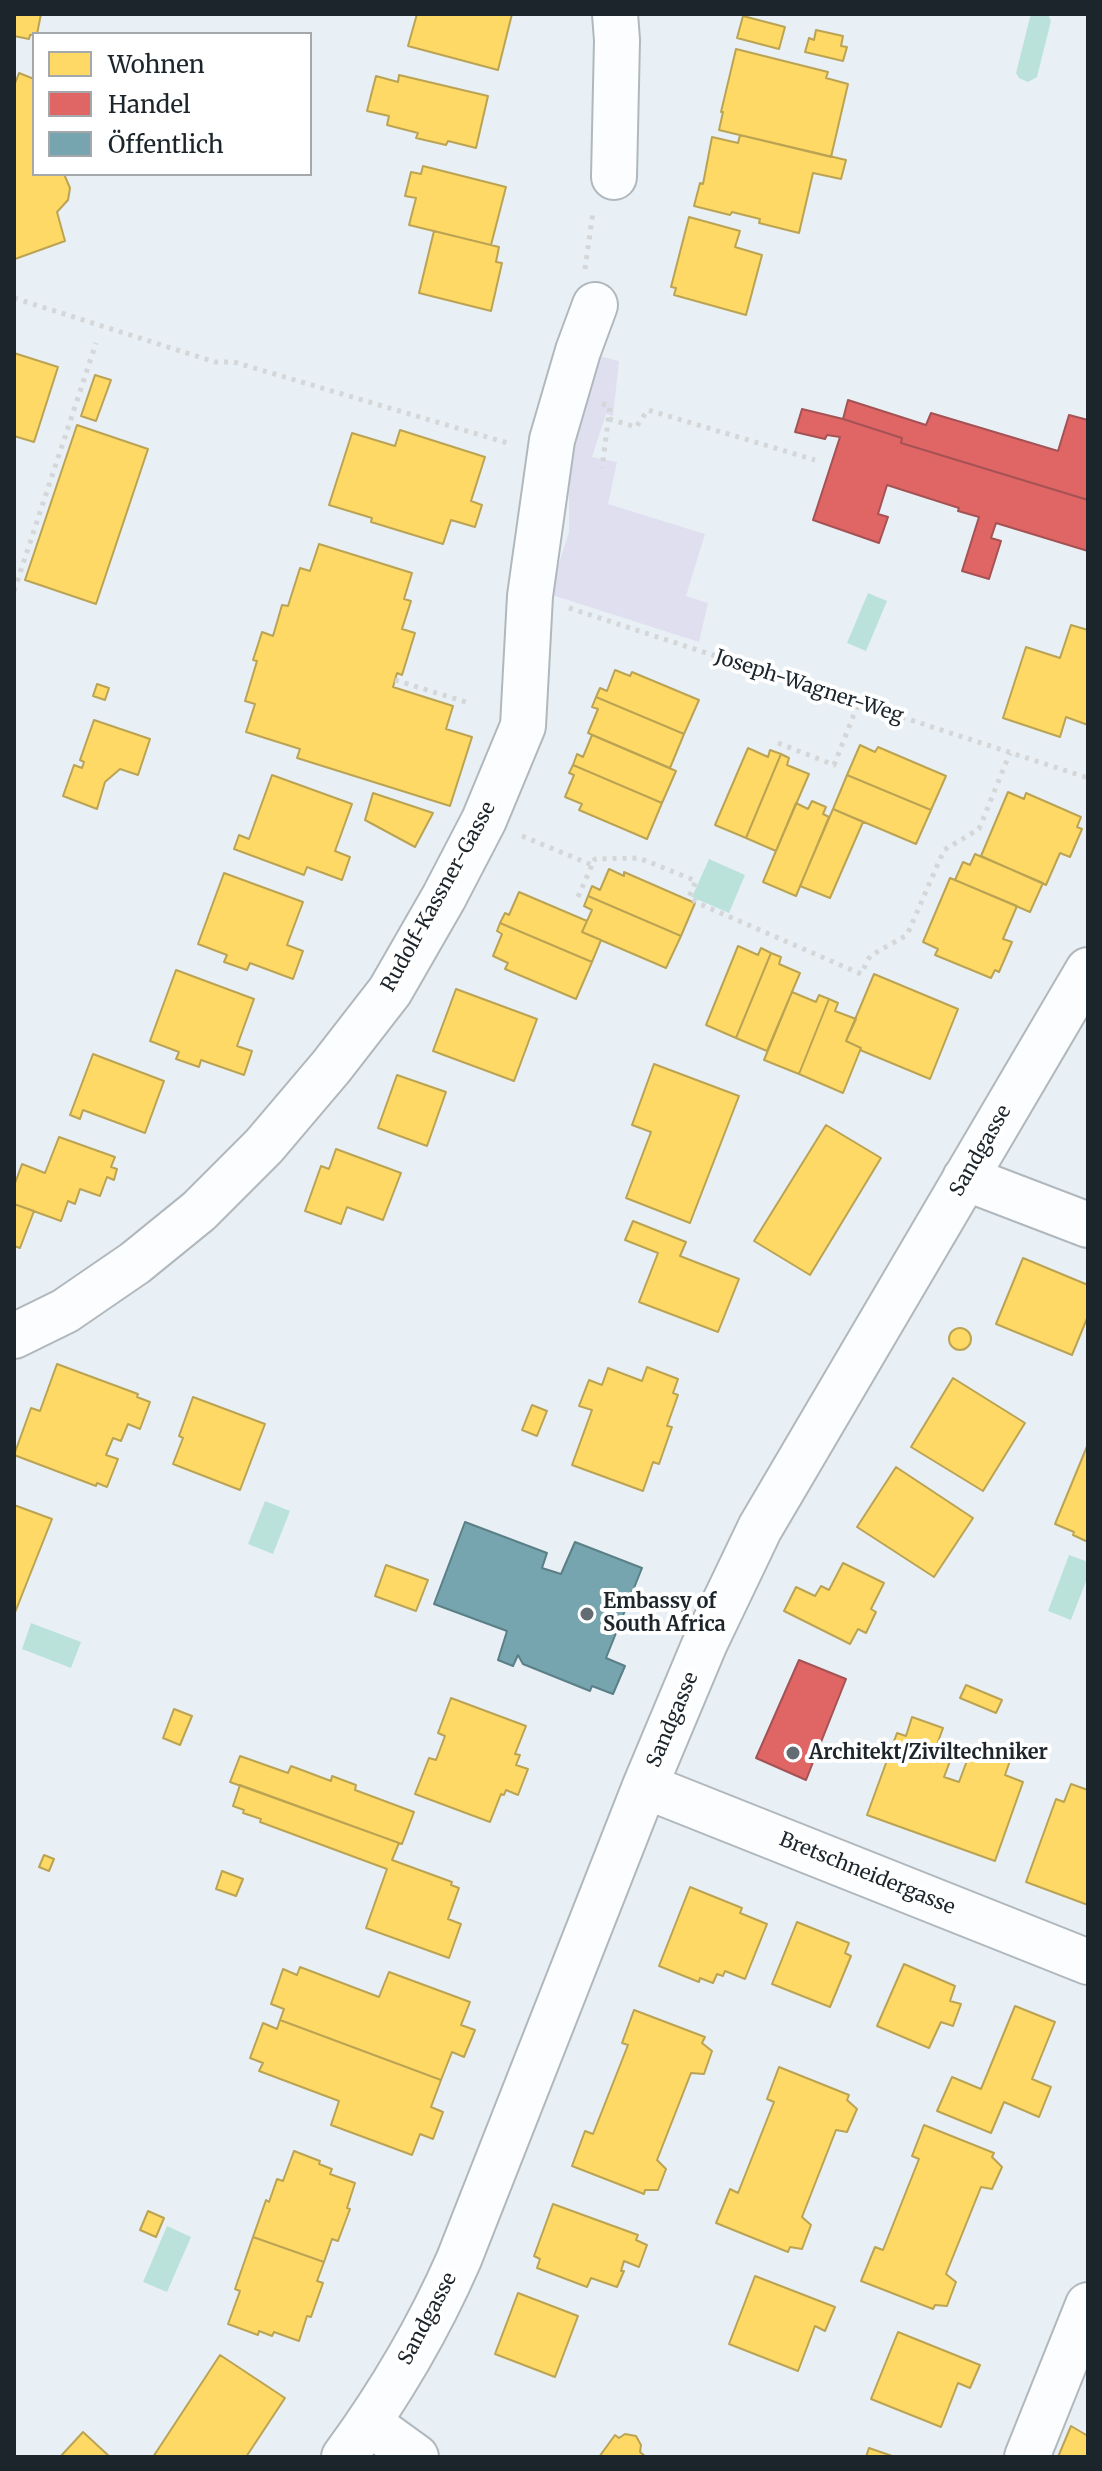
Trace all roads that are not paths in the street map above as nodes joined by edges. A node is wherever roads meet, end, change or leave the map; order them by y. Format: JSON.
{"nodes":[{"id":1,"x":615,"y":14,"type":"edge"},
{"id":2,"x":614,"y":177,"type":"road end"},
{"id":3,"x":595,"y":305,"type":"road end"},
{"id":4,"x":1088,"y":970,"type":"edge"},
{"id":5,"x":965,"y":1178,"type":"junction"},
{"id":6,"x":1088,"y":1225,"type":"edge"},
{"id":7,"x":14,"y":1336,"type":"edge"},
{"id":8,"x":645,"y":1786,"type":"junction"},
{"id":9,"x":1088,"y":1962,"type":"edge"},
{"id":10,"x":1088,"y":2305,"type":"edge"},
{"id":11,"x":356,"y":2440,"type":"edge"},
{"id":12,"x":416,"y":2457,"type":"edge"},
{"id":13,"x":1027,"y":2457,"type":"edge"}],
"edges":[{"from":1,"to":2,"type":"street"},
{"from":3,"to":7,"type":"street","name":"Rudolf-Kassner-Gasse"},
{"from":4,"to":5,"type":"street","name":"Sandgasse"},
{"from":5,"to":6,"type":"street"},
{"from":5,"to":8,"type":"street","name":"Sandgasse"},
{"from":8,"to":9,"type":"street","name":"Bretschneidergasse"},
{"from":8,"to":11,"type":"street","name":"Sandgasse"},
{"from":10,"to":13,"type":"street"},
{"from":11,"to":12,"type":"street"}]}
